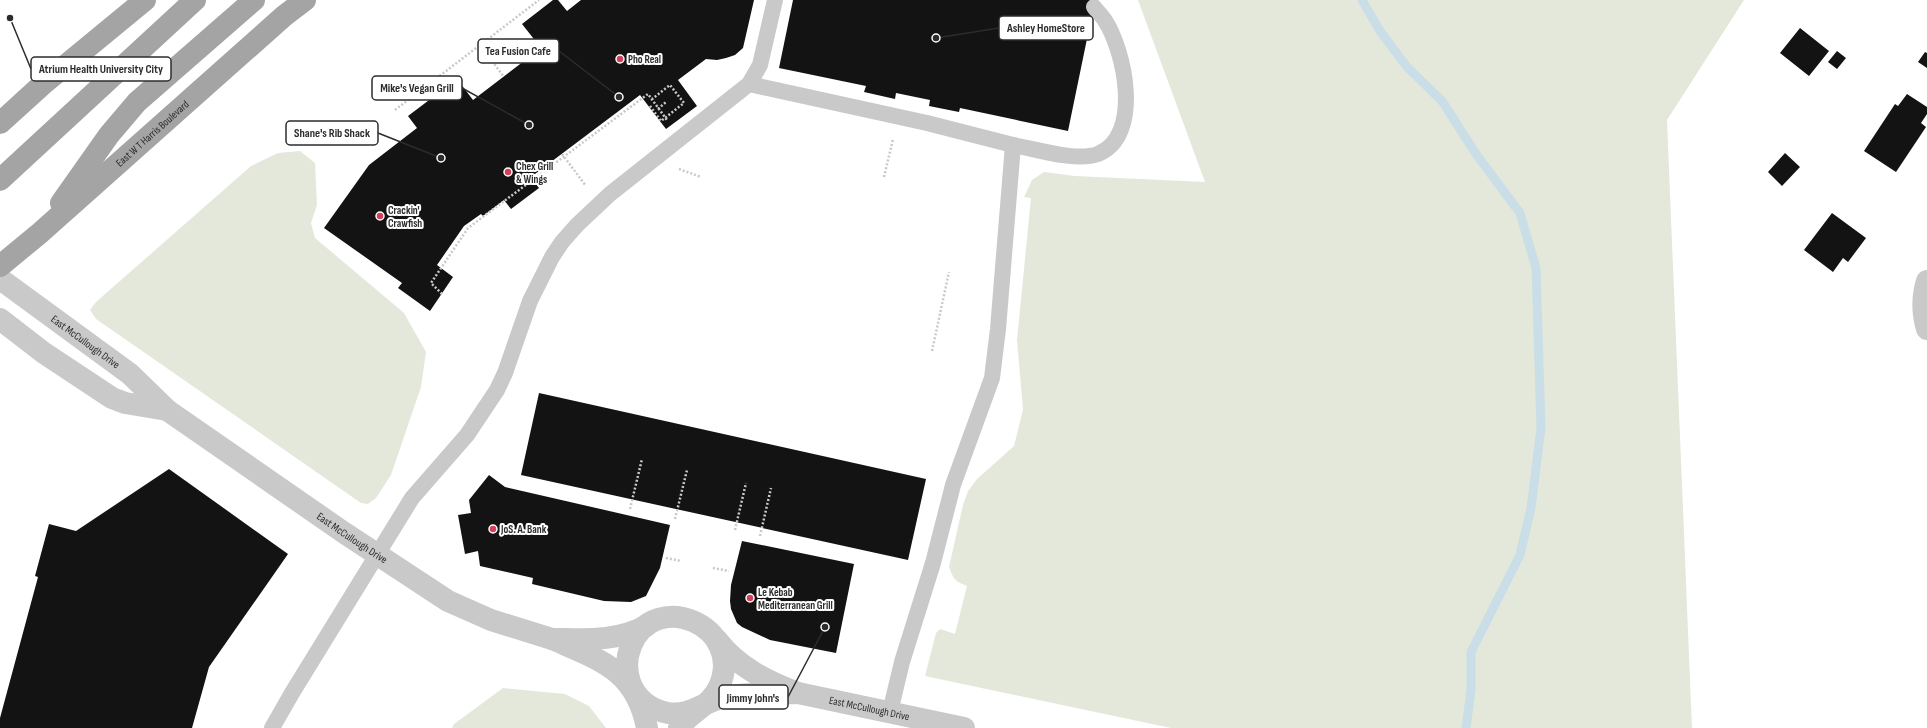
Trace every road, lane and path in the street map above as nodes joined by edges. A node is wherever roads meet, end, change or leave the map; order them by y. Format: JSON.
{"nodes":[{"id":1,"x":145,"y":0,"type":"edge"},
{"id":2,"x":195,"y":0,"type":"edge"},
{"id":3,"x":254,"y":0,"type":"edge"},
{"id":4,"x":305,"y":0,"type":"edge"},
{"id":5,"x":540,"y":0,"type":"edge"},
{"id":6,"x":775,"y":0,"type":"edge"},
{"id":7,"x":1094,"y":8,"type":"dead end"},
{"id":8,"x":480,"y":45,"type":"junction"},
{"id":9,"x":504,"y":77,"type":"dead end"},
{"id":10,"x":748,"y":84,"type":"junction"},
{"id":11,"x":652,"y":99,"type":"junction"},
{"id":12,"x":666,"y":102,"type":"dead end"},
{"id":13,"x":650,"y":106,"type":"dead end"},
{"id":14,"x":658,"y":109,"type":"junction"},
{"id":15,"x":395,"y":110,"type":"dead end"},
{"id":16,"x":667,"y":120,"type":"dead end"},
{"id":17,"x":0,"y":123,"type":"edge"},
{"id":18,"x":1013,"y":145,"type":"junction"},
{"id":19,"x":562,"y":154,"type":"dead end"},
{"id":20,"x":677,"y":167,"type":"dead end"},
{"id":21,"x":701,"y":177,"type":"dead end"},
{"id":22,"x":0,"y":180,"type":"edge"},
{"id":23,"x":588,"y":188,"type":"dead end"},
{"id":24,"x":40,"y":233,"type":"junction"},
{"id":25,"x":0,"y":266,"type":"edge"},
{"id":26,"x":950,"y":272,"type":"dead end"},
{"id":27,"x":0,"y":279,"type":"edge"},
{"id":28,"x":1927,"y":281,"type":"edge"},
{"id":29,"x":442,"y":294,"type":"dead end"},
{"id":30,"x":0,"y":319,"type":"edge"},
{"id":31,"x":1925,"y":323,"type":"edge"},
{"id":32,"x":932,"y":351,"type":"dead end"},
{"id":33,"x":167,"y":410,"type":"junction"},
{"id":34,"x":642,"y":459,"type":"dead end"},
{"id":35,"x":687,"y":470,"type":"dead end"},
{"id":36,"x":746,"y":483,"type":"dead end"},
{"id":37,"x":771,"y":488,"type":"dead end"},
{"id":38,"x":630,"y":509,"type":"dead end"},
{"id":39,"x":675,"y":519,"type":"dead end"},
{"id":40,"x":736,"y":530,"type":"dead end"},
{"id":41,"x":760,"y":536,"type":"dead end"},
{"id":42,"x":376,"y":554,"type":"junction"},
{"id":43,"x":666,"y":558,"type":"dead end"},
{"id":44,"x":681,"y":561,"type":"dead end"},
{"id":45,"x":713,"y":568,"type":"dead end"},
{"id":46,"x":729,"y":571,"type":"dead end"},
{"id":47,"x":651,"y":623,"type":"junction"},
{"id":48,"x":552,"y":639,"type":"junction"},
{"id":49,"x":717,"y":640,"type":"junction"},
{"id":50,"x":636,"y":693,"type":"junction"},
{"id":51,"x":798,"y":693,"type":"junction"},
{"id":52,"x":703,"y":705,"type":"junction"},
{"id":53,"x":890,"y":712,"type":"junction"},
{"id":54,"x":272,"y":728,"type":"edge"},
{"id":55,"x":647,"y":728,"type":"edge"},
{"id":56,"x":679,"y":728,"type":"edge"},
{"id":57,"x":964,"y":728,"type":"edge"}],
"edges":[{"from":1,"to":17,"type":"main road"},
{"from":2,"to":22,"type":"main road"},
{"from":3,"to":24,"type":"main road"},
{"from":4,"to":24,"type":"main road","name":"East W T Harris Boulevard"},
{"from":5,"to":8,"type":"path"},
{"from":6,"to":10,"type":"lane"},
{"from":7,"to":18,"type":"lane"},
{"from":8,"to":9,"type":"path"},
{"from":8,"to":15,"type":"path"},
{"from":10,"to":18,"type":"lane"},
{"from":10,"to":42,"type":"lane"},
{"from":11,"to":13,"type":"path"},
{"from":11,"to":14,"type":"path","bridge":true},
{"from":11,"to":29,"type":"path","bridge":true},
{"from":12,"to":14,"type":"path"},
{"from":14,"to":16,"type":"path","bridge":true},
{"from":18,"to":53,"type":"lane"},
{"from":19,"to":23,"type":"path"},
{"from":20,"to":21,"type":"path"},
{"from":24,"to":25,"type":"main road","name":"East W T Harris Boulevard"},
{"from":26,"to":32,"type":"path"},
{"from":27,"to":33,"type":"street","name":"East McCullough Drive"},
{"from":28,"to":31,"type":"street"},
{"from":30,"to":33,"type":"street","name":"East McCullough Drive"},
{"from":33,"to":42,"type":"street","name":"East McCullough Drive"},
{"from":34,"to":38,"type":"path"},
{"from":35,"to":39,"type":"path"},
{"from":36,"to":40,"type":"path"},
{"from":37,"to":41,"type":"path"},
{"from":42,"to":48,"type":"street","name":"East McCullough Drive"},
{"from":42,"to":54,"type":"lane"},
{"from":43,"to":44,"type":"path"},
{"from":45,"to":46,"type":"path"},
{"from":47,"to":48,"type":"street","name":"East McCullough Drive"},
{"from":47,"to":49,"type":"street","name":"East McCullough Drive"},
{"from":47,"to":50,"type":"street","name":"East McCullough Drive"},
{"from":48,"to":50,"type":"street","name":"East McCullough Drive"},
{"from":49,"to":51,"type":"street","name":"East McCullough Drive"},
{"from":49,"to":52,"type":"street","name":"East McCullough Drive"},
{"from":50,"to":52,"type":"street","name":"East McCullough Drive"},
{"from":50,"to":55,"type":"street"},
{"from":51,"to":52,"type":"street","name":"East McCullough Drive"},
{"from":51,"to":53,"type":"street","name":"East McCullough Drive"},
{"from":52,"to":56,"type":"street"},
{"from":53,"to":57,"type":"street","name":"East McCullough Drive"}]}
